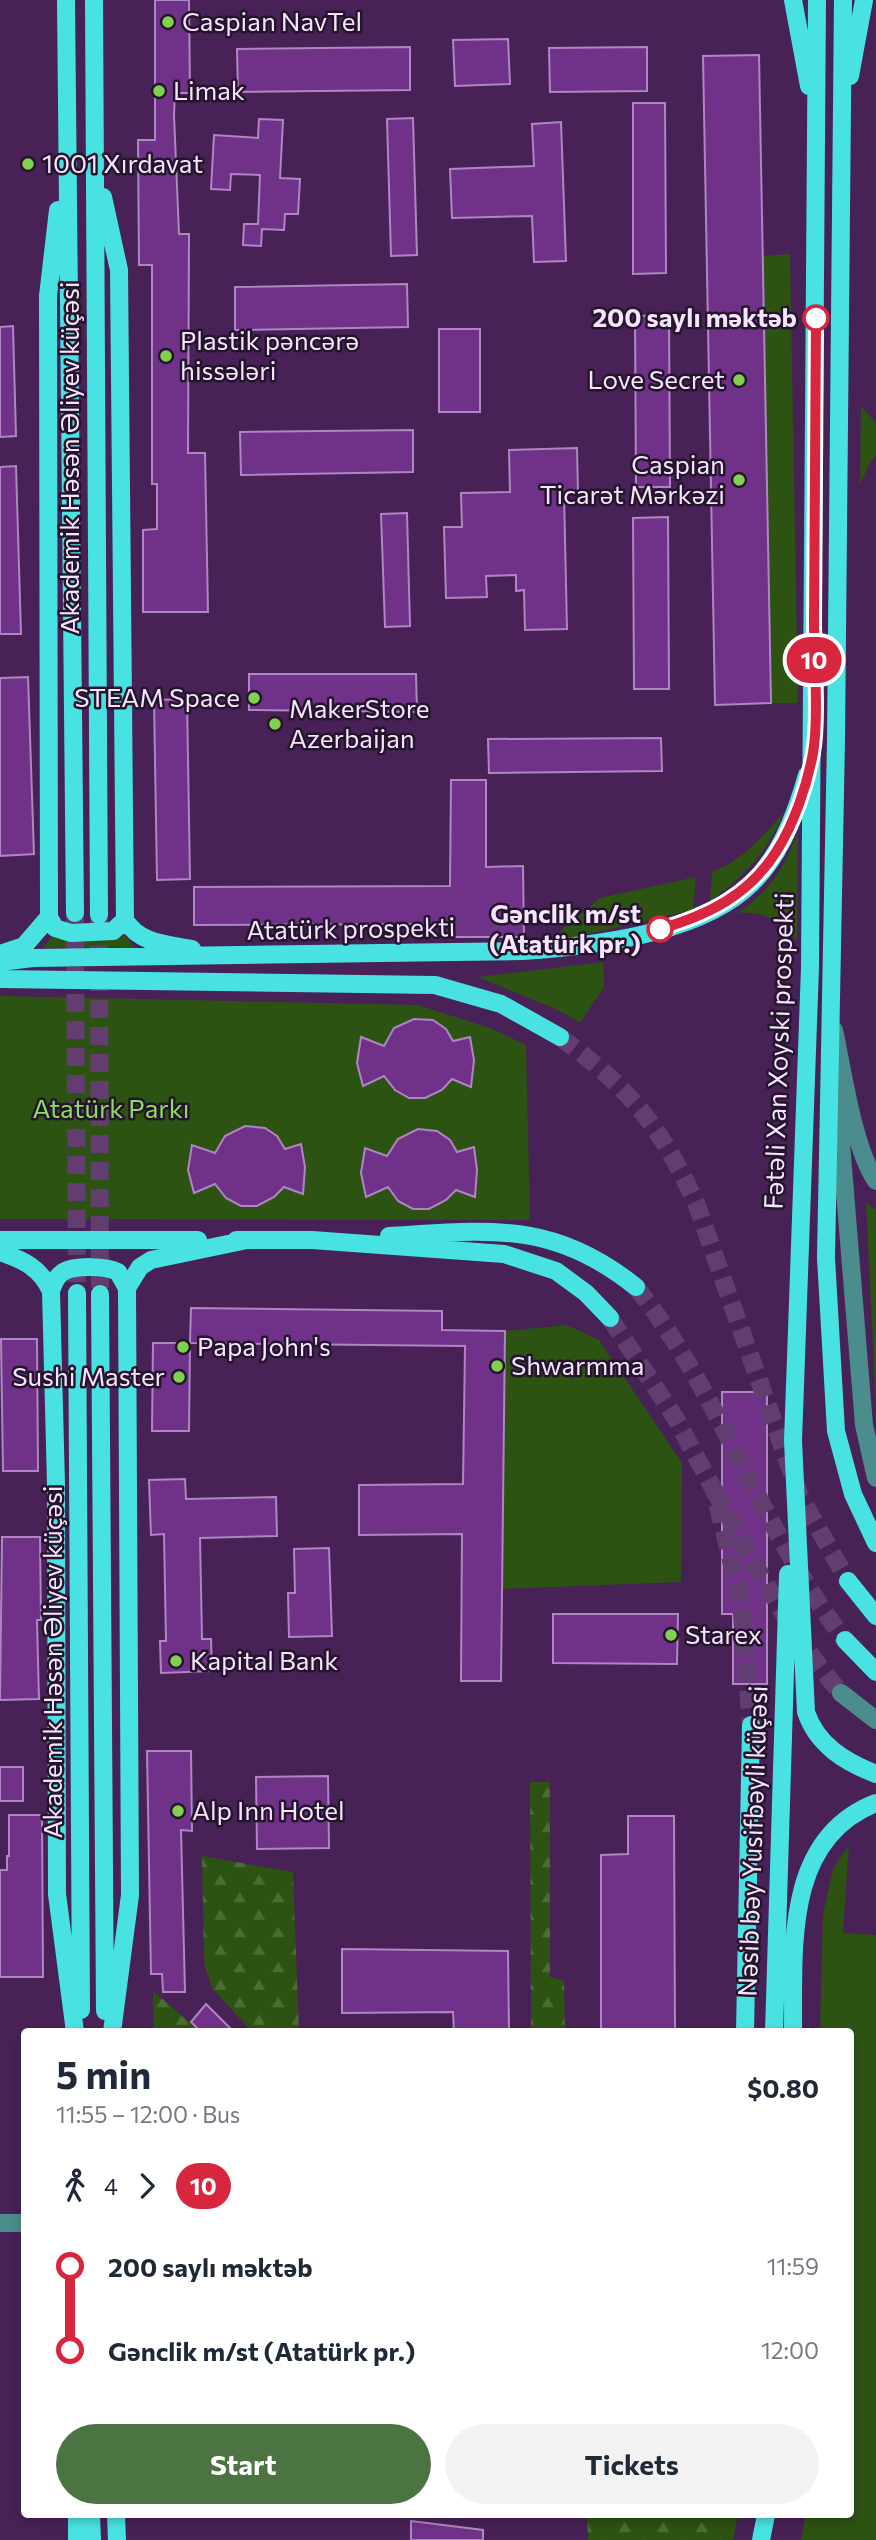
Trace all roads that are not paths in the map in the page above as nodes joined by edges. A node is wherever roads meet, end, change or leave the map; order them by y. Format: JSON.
{"nodes":[{"id":1,"x":66,"y":0,"type":"edge"},
{"id":2,"x":94,"y":0,"type":"edge"},
{"id":3,"x":793,"y":0,"type":"edge"},
{"id":4,"x":817,"y":0,"type":"edge"},
{"id":5,"x":842,"y":0,"type":"edge"},
{"id":6,"x":864,"y":0,"type":"edge"},
{"id":7,"x":842,"y":121,"type":"junction"},
{"id":8,"x":816,"y":124,"type":"junction"},
{"id":9,"x":67,"y":140,"type":"junction"},
{"id":10,"x":95,"y":160,"type":"junction"},
{"id":11,"x":813,"y":752,"type":"junction"},
{"id":12,"x":75,"y":914,"type":"tunnel mouth"},
{"id":13,"x":99,"y":915,"type":"tunnel mouth"},
{"id":14,"x":49,"y":917,"type":"junction"},
{"id":15,"x":125,"y":920,"type":"junction"},
{"id":16,"x":0,"y":954,"type":"edge"},
{"id":17,"x":236,"y":957,"type":"junction"},
{"id":18,"x":0,"y":962,"type":"edge"},
{"id":19,"x":0,"y":979,"type":"edge"},
{"id":20,"x":830,"y":1015,"type":"junction"},
{"id":21,"x":561,"y":1037,"type":"tunnel mouth"},
{"id":22,"x":872,"y":1175,"type":"edge"},
{"id":23,"x":0,"y":1240,"type":"edge"},
{"id":24,"x":247,"y":1240,"type":"junction"},
{"id":25,"x":312,"y":1240,"type":"junction"},
{"id":26,"x":0,"y":1252,"type":"edge"},
{"id":27,"x":636,"y":1287,"type":"tunnel mouth"},
{"id":28,"x":127,"y":1289,"type":"junction"},
{"id":29,"x":51,"y":1291,"type":"junction"},
{"id":30,"x":77,"y":1293,"type":"tunnel mouth"},
{"id":31,"x":100,"y":1294,"type":"tunnel mouth"},
{"id":32,"x":610,"y":1318,"type":"tunnel mouth"},
{"id":33,"x":793,"y":1441,"type":"junction"},
{"id":34,"x":876,"y":1478,"type":"edge"},
{"id":35,"x":876,"y":1543,"type":"edge"},
{"id":36,"x":848,"y":1581,"type":"tunnel mouth"},
{"id":37,"x":876,"y":1616,"type":"edge"},
{"id":38,"x":845,"y":1640,"type":"tunnel mouth"},
{"id":39,"x":876,"y":1672,"type":"edge"},
{"id":40,"x":841,"y":1693,"type":"tunnel mouth"},
{"id":41,"x":876,"y":1720,"type":"edge"},
{"id":42,"x":751,"y":1725,"type":"tunnel mouth"},
{"id":43,"x":876,"y":1774,"type":"edge"},
{"id":44,"x":876,"y":1803,"type":"edge"},
{"id":45,"x":74,"y":2028,"type":"edge"},
{"id":46,"x":81,"y":2028,"type":"edge"},
{"id":47,"x":105,"y":2028,"type":"edge"},
{"id":48,"x":113,"y":2028,"type":"edge"},
{"id":49,"x":745,"y":2028,"type":"edge"},
{"id":50,"x":774,"y":2028,"type":"edge"},
{"id":51,"x":793,"y":2028,"type":"edge"},
{"id":52,"x":0,"y":2223,"type":"edge"},
{"id":53,"x":21,"y":2223,"type":"edge"},
{"id":54,"x":77,"y":2518,"type":"edge"},
{"id":55,"x":92,"y":2518,"type":"edge"},
{"id":56,"x":116,"y":2518,"type":"edge"},
{"id":57,"x":765,"y":2518,"type":"edge"},
{"id":58,"x":77,"y":2540,"type":"edge"},
{"id":59,"x":92,"y":2540,"type":"edge"},
{"id":60,"x":117,"y":2540,"type":"edge"},
{"id":61,"x":761,"y":2540,"type":"edge"}],
"edges":[{"from":1,"to":9,"type":"main road","name":"Akademik Həsən Əliyev küçəsi"},
{"from":2,"to":10,"type":"main road","name":"Akademik Həsən Əliyev küçəsi"},
{"from":3,"to":8,"type":"main road"},
{"from":4,"to":8,"type":"main road","name":"Fətəli Xan Xoyski prospekti"},
{"from":5,"to":7,"type":"main road","name":"Fətəli Xan Xoyski prospekti"},
{"from":6,"to":7,"type":"main road"},
{"from":7,"to":20,"type":"main road","name":"Fətəli Xan Xoyski prospekti"},
{"from":8,"to":11,"type":"main road","name":"Fətəli Xan Xoyski prospekti"},
{"from":9,"to":12,"type":"main road","name":"Akademik Həsən Əliyev küçəsi"},
{"from":9,"to":14,"type":"main road"},
{"from":10,"to":13,"type":"main road","name":"Akademik Həsən Əliyev küçəsi"},
{"from":10,"to":15,"type":"main road"},
{"from":11,"to":17,"type":"main road","name":"Atatürk prospekti"},
{"from":11,"to":33,"type":"main road","name":"Fətəli Xan Xoyski prospekti"},
{"from":14,"to":15,"type":"main road"},
{"from":14,"to":16,"type":"main road"},
{"from":15,"to":17,"type":"main road"},
{"from":17,"to":18,"type":"main road","name":"Atatürk prospekti"},
{"from":19,"to":21,"type":"main road","name":"Atatürk prospekti"},
{"from":20,"to":22,"type":"street"},
{"from":20,"to":34,"type":"street"},
{"from":20,"to":35,"type":"main road","name":"Fətəli Xan Xoyski prospekti"},
{"from":23,"to":24,"type":"main road"},
{"from":24,"to":25,"type":"main road"},
{"from":24,"to":28,"type":"main road"},
{"from":25,"to":27,"type":"main road"},
{"from":25,"to":32,"type":"main road"},
{"from":26,"to":29,"type":"main road"},
{"from":28,"to":29,"type":"main road"},
{"from":28,"to":48,"type":"main road"},
{"from":29,"to":45,"type":"main road"},
{"from":30,"to":46,"type":"main road","name":"Akademik Həsən Əliyev küçəsi"},
{"from":31,"to":47,"type":"main road","name":"Akademik Həsən Əliyev küçəsi"},
{"from":33,"to":43,"type":"main road","name":"Fətəli Xan Xoyski prospekti"},
{"from":33,"to":50,"type":"main road","name":"Nəsib bəy Yusifbəyli küçəsi"},
{"from":36,"to":37,"type":"main road"},
{"from":38,"to":39,"type":"main road"},
{"from":40,"to":41,"type":"street"},
{"from":42,"to":49,"type":"main road"},
{"from":44,"to":51,"type":"main road"},
{"from":52,"to":53,"type":"street"},
{"from":54,"to":58,"type":"main road"},
{"from":55,"to":59,"type":"main road"},
{"from":56,"to":60,"type":"main road"},
{"from":57,"to":61,"type":"main road"}]}
